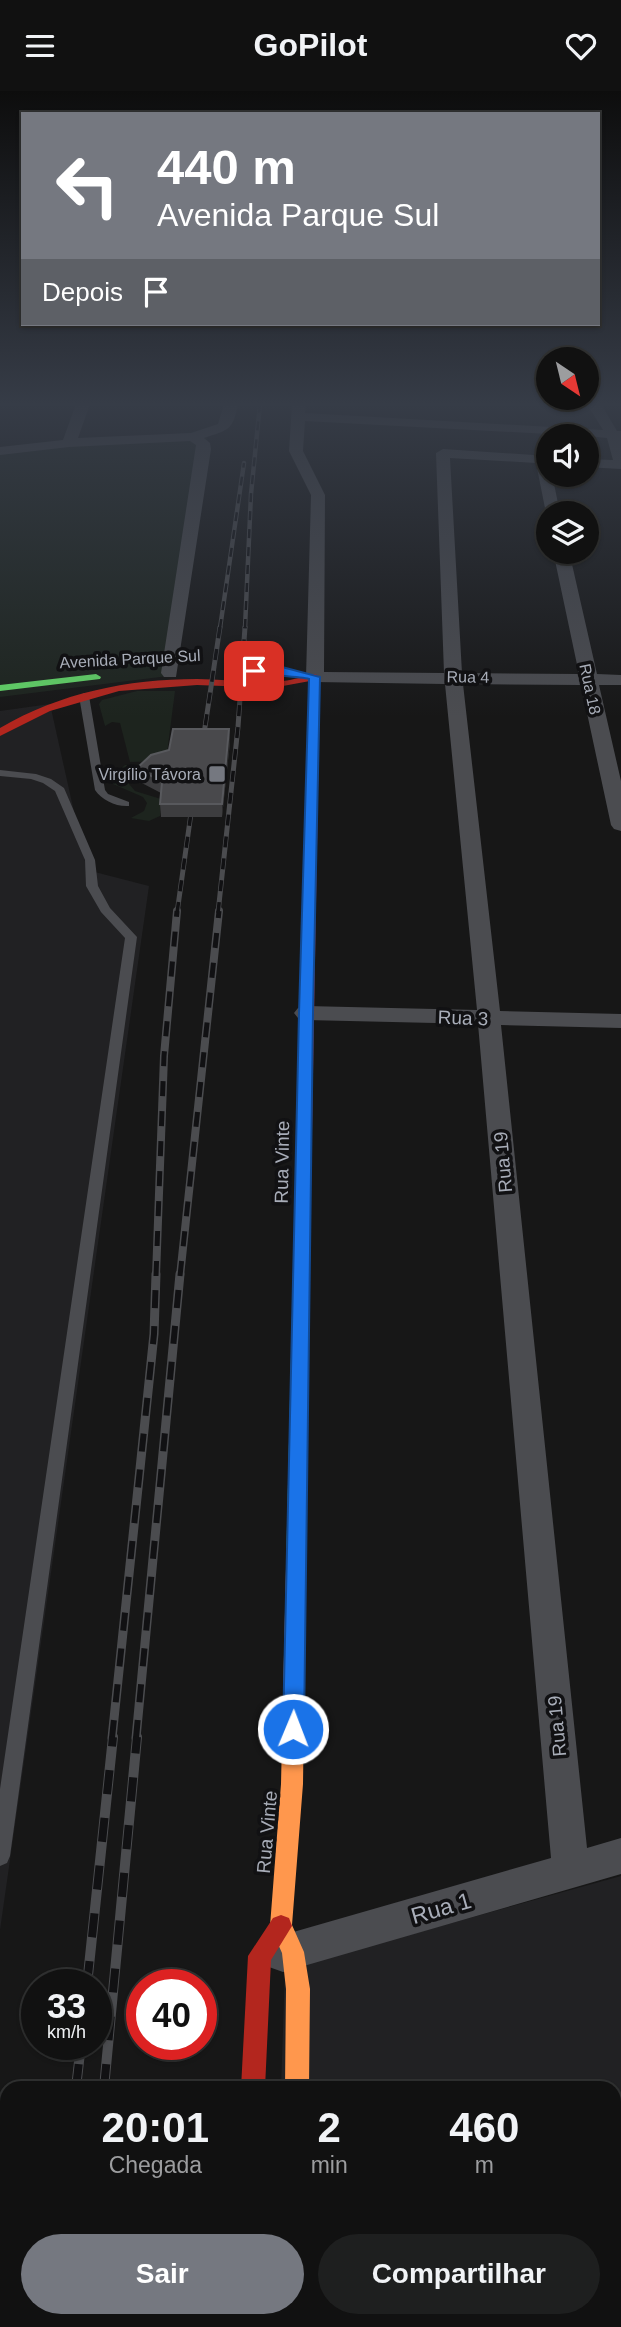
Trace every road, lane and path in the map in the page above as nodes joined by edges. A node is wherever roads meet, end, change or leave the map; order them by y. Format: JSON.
{"nodes":[{"id":1,"x":195,"y":508,"type":"edge"},
{"id":2,"x":318,"y":508,"type":"edge"},
{"id":3,"x":455,"y":508,"type":"edge"},
{"id":4,"x":564,"y":564,"type":"edge"},
{"id":5,"x":170,"y":673,"type":"junction"},
{"id":6,"x":315,"y":677,"type":"junction"},
{"id":7,"x":453,"y":677,"type":"junction"},
{"id":8,"x":587,"y":679,"type":"junction"},
{"id":9,"x":621,"y":680,"type":"edge"},
{"id":10,"x":0,"y":688,"type":"edge"},
{"id":11,"x":84,"y":696,"type":"junction"},
{"id":12,"x":0,"y":733,"type":"edge"},
{"id":13,"x":0,"y":773,"type":"edge"},
{"id":14,"x":125,"y":804,"type":"dead end"},
{"id":15,"x":621,"y":825,"type":"edge"},
{"id":16,"x":306,"y":1013,"type":"junction"},
{"id":17,"x":489,"y":1019,"type":"junction"},
{"id":18,"x":621,"y":1021,"type":"edge"},
{"id":19,"x":0,"y":1856,"type":"edge"},
{"id":20,"x":621,"y":1856,"type":"edge"},
{"id":21,"x":571,"y":1870,"type":"junction"},
{"id":22,"x":278,"y":1945,"type":"junction"},
{"id":23,"x":254,"y":2081,"type":"edge"},
{"id":24,"x":297,"y":2081,"type":"edge"}],
"edges":[{"from":1,"to":5,"type":"street"},
{"from":2,"to":6,"type":"street","name":"Rua Vinte"},
{"from":3,"to":7,"type":"street","name":"Rua 19"},
{"from":4,"to":8,"type":"street","name":"Rua 18"},
{"from":5,"to":6,"type":"street","name":"Avenida Parque Sul"},
{"from":5,"to":10,"type":"street","name":"Avenida Parque Sul"},
{"from":6,"to":7,"type":"street","name":"Rua 4"},
{"from":6,"to":11,"type":"street","name":"Avenida Parque Sul"},
{"from":6,"to":16,"type":"street","name":"Rua Vinte"},
{"from":7,"to":8,"type":"street","name":"Rua 4"},
{"from":7,"to":17,"type":"street","name":"Rua 19"},
{"from":8,"to":9,"type":"street","name":"Rua 4"},
{"from":8,"to":15,"type":"street","name":"Rua 18"},
{"from":11,"to":12,"type":"street","name":"Avenida Parque Sul"},
{"from":11,"to":14,"type":"lane"},
{"from":13,"to":19,"type":"lane"},
{"from":16,"to":17,"type":"street","name":"Rua 3"},
{"from":16,"to":22,"type":"street","name":"Rua Vinte"},
{"from":17,"to":18,"type":"street","name":"Rua 3"},
{"from":17,"to":21,"type":"street","name":"Rua 19"},
{"from":20,"to":21,"type":"street","name":"Rua 1"},
{"from":21,"to":22,"type":"street","name":"Rua 1"},
{"from":22,"to":23,"type":"street"},
{"from":22,"to":24,"type":"street"}]}
